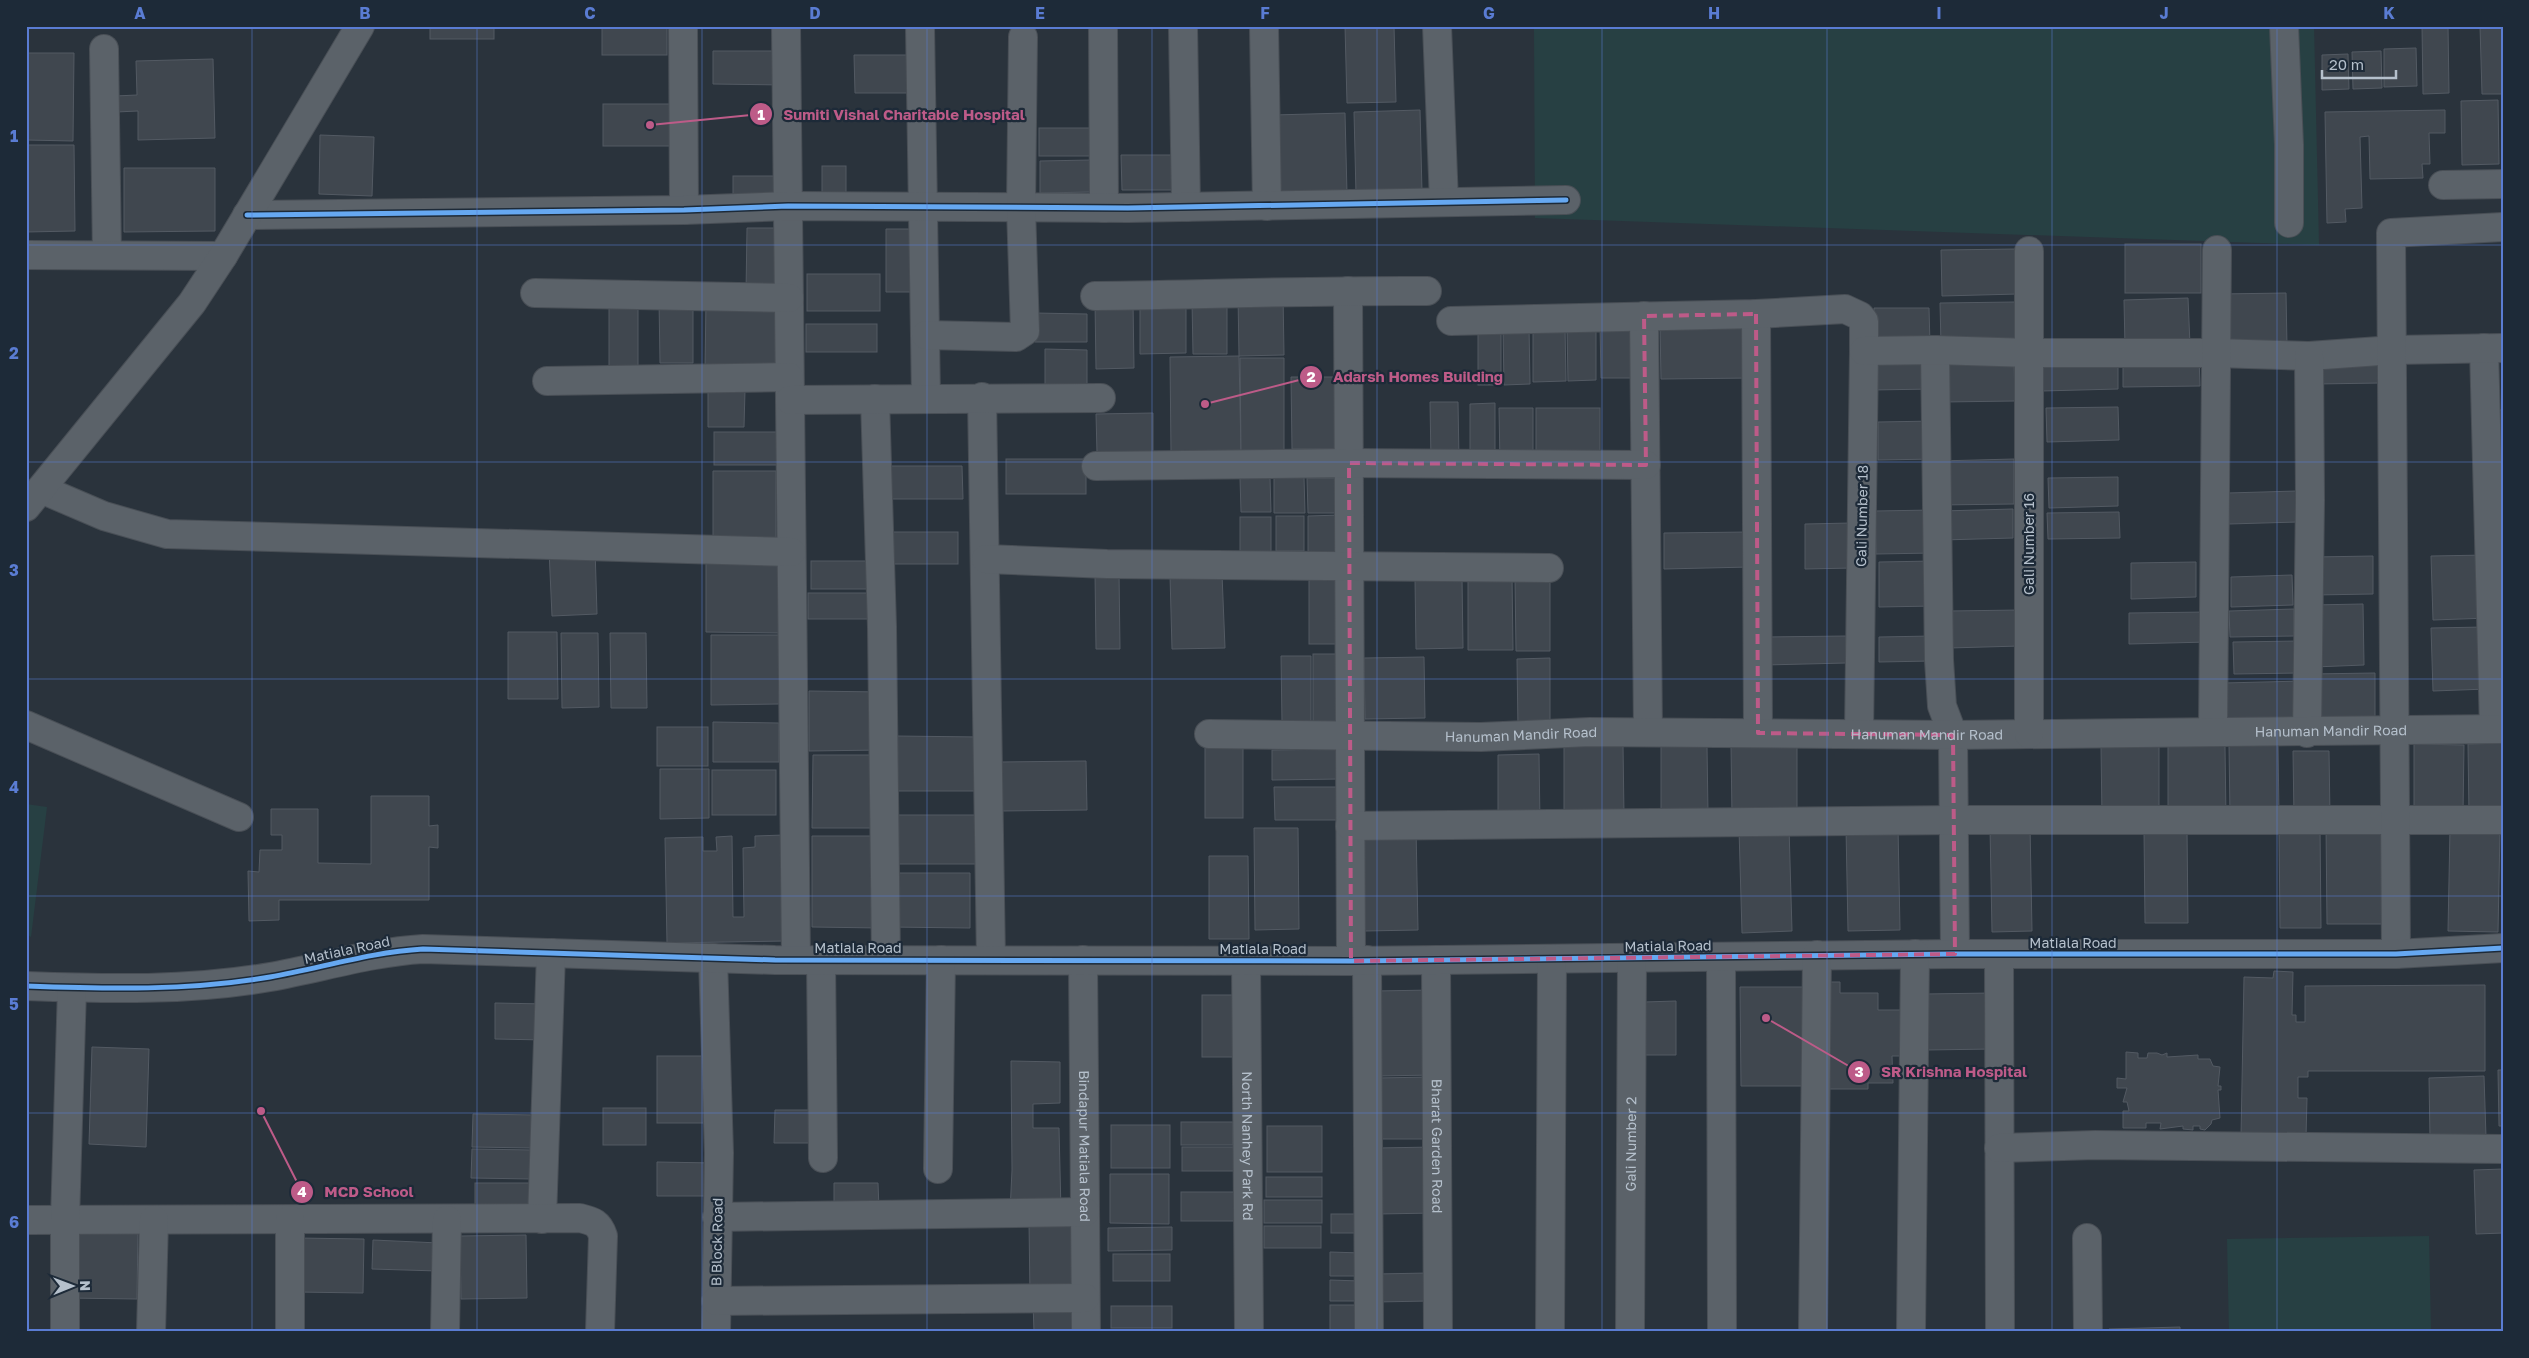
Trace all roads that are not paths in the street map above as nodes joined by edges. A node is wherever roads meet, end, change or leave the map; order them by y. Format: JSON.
{"nodes":[{"id":1,"x":360,"y":26,"type":"edge"},
{"id":2,"x":683,"y":26,"type":"edge"},
{"id":3,"x":786,"y":26,"type":"edge"},
{"id":4,"x":920,"y":26,"type":"edge"},
{"id":5,"x":1103,"y":26,"type":"edge"},
{"id":6,"x":1183,"y":26,"type":"edge"},
{"id":7,"x":1264,"y":26,"type":"edge"},
{"id":8,"x":1437,"y":26,"type":"edge"},
{"id":9,"x":2284,"y":26,"type":"edge"},
{"id":10,"x":1023,"y":37,"type":"dead end"},
{"id":11,"x":104,"y":49,"type":"dead end"},
{"id":12,"x":2503,"y":184,"type":"edge"},
{"id":13,"x":2443,"y":185,"type":"dead end"},
{"id":14,"x":1566,"y":200,"type":"dead end"},
{"id":15,"x":1444,"y":202,"type":"junction"},
{"id":16,"x":788,"y":206,"type":"junction"},
{"id":17,"x":1267,"y":206,"type":"junction"},
{"id":18,"x":922,"y":207,"type":"junction"},
{"id":19,"x":1186,"y":207,"type":"junction"},
{"id":20,"x":1022,"y":208,"type":"junction"},
{"id":21,"x":1104,"y":208,"type":"junction"},
{"id":22,"x":684,"y":210,"type":"junction"},
{"id":23,"x":247,"y":216,"type":"junction"},
{"id":24,"x":2289,"y":223,"type":"dead end"},
{"id":25,"x":2503,"y":228,"type":"edge"},
{"id":26,"x":2217,"y":250,"type":"dead end"},
{"id":27,"x":2029,"y":251,"type":"dead end"},
{"id":28,"x":26,"y":255,"type":"edge"},
{"id":29,"x":108,"y":255,"type":"junction"},
{"id":30,"x":223,"y":256,"type":"junction"},
{"id":31,"x":1348,"y":291,"type":"junction"},
{"id":32,"x":1427,"y":292,"type":"dead end"},
{"id":33,"x":535,"y":293,"type":"dead end"},
{"id":34,"x":1095,"y":296,"type":"dead end"},
{"id":35,"x":788,"y":298,"type":"junction"},
{"id":36,"x":1756,"y":314,"type":"junction"},
{"id":37,"x":1644,"y":316,"type":"junction"},
{"id":38,"x":1451,"y":321,"type":"dead end"},
{"id":39,"x":926,"y":335,"type":"junction"},
{"id":40,"x":2493,"y":348,"type":"edge"},
{"id":41,"x":1935,"y":350,"type":"junction"},
{"id":42,"x":2394,"y":350,"type":"junction"},
{"id":43,"x":1864,"y":351,"type":"junction"},
{"id":44,"x":2030,"y":353,"type":"junction"},
{"id":45,"x":2216,"y":353,"type":"junction"},
{"id":46,"x":2308,"y":356,"type":"junction"},
{"id":47,"x":547,"y":381,"type":"dead end"},
{"id":48,"x":790,"y":388,"type":"junction"},
{"id":49,"x":982,"y":397,"type":"junction"},
{"id":50,"x":926,"y":398,"type":"junction"},
{"id":51,"x":1101,"y":398,"type":"dead end"},
{"id":52,"x":875,"y":399,"type":"junction"},
{"id":53,"x":1349,"y":463,"type":"junction"},
{"id":54,"x":1646,"y":465,"type":"junction"},
{"id":55,"x":1096,"y":466,"type":"dead end"},
{"id":56,"x":34,"y":498,"type":"edge"},
{"id":57,"x":791,"y":552,"type":"junction"},
{"id":58,"x":986,"y":559,"type":"junction"},
{"id":59,"x":1349,"y":567,"type":"junction"},
{"id":60,"x":1549,"y":568,"type":"dead end"},
{"id":61,"x":26,"y":725,"type":"edge"},
{"id":62,"x":2498,"y":729,"type":"edge"},
{"id":63,"x":2394,"y":730,"type":"junction"},
{"id":64,"x":1648,"y":732,"type":"junction"},
{"id":65,"x":2212,"y":732,"type":"junction"},
{"id":66,"x":1758,"y":733,"type":"junction"},
{"id":67,"x":2307,"y":733,"type":"junction"},
{"id":68,"x":1208,"y":734,"type":"dead end"},
{"id":69,"x":1859,"y":734,"type":"junction"},
{"id":70,"x":2028,"y":734,"type":"junction"},
{"id":71,"x":1953,"y":735,"type":"junction"},
{"id":72,"x":1350,"y":736,"type":"junction"},
{"id":73,"x":239,"y":817,"type":"dead end"},
{"id":74,"x":1954,"y":820,"type":"junction"},
{"id":75,"x":2503,"y":820,"type":"edge"},
{"id":76,"x":2395,"y":821,"type":"junction"},
{"id":77,"x":1350,"y":826,"type":"junction"},
{"id":78,"x":2503,"y":948,"type":"edge"},
{"id":79,"x":551,"y":953,"type":"junction"},
{"id":80,"x":1915,"y":954,"type":"junction"},
{"id":81,"x":1955,"y":954,"type":"junction"},
{"id":82,"x":1998,"y":954,"type":"junction"},
{"id":83,"x":2396,"y":954,"type":"junction"},
{"id":84,"x":1817,"y":955,"type":"junction"},
{"id":85,"x":1720,"y":957,"type":"junction"},
{"id":86,"x":713,"y":958,"type":"junction"},
{"id":87,"x":1632,"y":958,"type":"junction"},
{"id":88,"x":1552,"y":959,"type":"junction"},
{"id":89,"x":809,"y":960,"type":"junction"},
{"id":90,"x":886,"y":960,"type":"junction"},
{"id":91,"x":940,"y":960,"type":"junction"},
{"id":92,"x":991,"y":960,"type":"junction"},
{"id":93,"x":1083,"y":960,"type":"junction"},
{"id":94,"x":1246,"y":960,"type":"junction"},
{"id":95,"x":1359,"y":960,"type":"junction"},
{"id":96,"x":1436,"y":960,"type":"junction"},
{"id":97,"x":26,"y":986,"type":"edge"},
{"id":98,"x":72,"y":988,"type":"junction"},
{"id":99,"x":1999,"y":1148,"type":"junction"},
{"id":100,"x":2503,"y":1149,"type":"edge"},
{"id":101,"x":824,"y":1158,"type":"dead end"},
{"id":102,"x":938,"y":1169,"type":"dead end"},
{"id":103,"x":1085,"y":1212,"type":"junction"},
{"id":104,"x":717,"y":1217,"type":"junction"},
{"id":105,"x":26,"y":1220,"type":"edge"},
{"id":106,"x":65,"y":1220,"type":"junction"},
{"id":107,"x":154,"y":1220,"type":"junction"},
{"id":108,"x":290,"y":1220,"type":"junction"},
{"id":109,"x":447,"y":1220,"type":"junction"},
{"id":110,"x":542,"y":1220,"type":"junction"},
{"id":111,"x":2087,"y":1238,"type":"dead end"},
{"id":112,"x":1085,"y":1298,"type":"junction"},
{"id":113,"x":716,"y":1301,"type":"junction"},
{"id":114,"x":65,"y":1332,"type":"edge"},
{"id":115,"x":151,"y":1332,"type":"edge"},
{"id":116,"x":290,"y":1332,"type":"edge"},
{"id":117,"x":445,"y":1332,"type":"edge"},
{"id":118,"x":600,"y":1332,"type":"edge"},
{"id":119,"x":716,"y":1332,"type":"edge"},
{"id":120,"x":1086,"y":1332,"type":"edge"},
{"id":121,"x":1249,"y":1332,"type":"edge"},
{"id":122,"x":1369,"y":1332,"type":"edge"},
{"id":123,"x":1438,"y":1332,"type":"edge"},
{"id":124,"x":1550,"y":1332,"type":"edge"},
{"id":125,"x":1630,"y":1332,"type":"edge"},
{"id":126,"x":1722,"y":1332,"type":"edge"},
{"id":127,"x":1814,"y":1332,"type":"edge"},
{"id":128,"x":1911,"y":1332,"type":"edge"},
{"id":129,"x":2000,"y":1332,"type":"edge"},
{"id":130,"x":2088,"y":1332,"type":"edge"}],
"edges":[{"from":1,"to":23,"type":"street"},
{"from":2,"to":22,"type":"street"},
{"from":3,"to":16,"type":"street"},
{"from":4,"to":18,"type":"street"},
{"from":5,"to":21,"type":"street"},
{"from":6,"to":19,"type":"street"},
{"from":7,"to":17,"type":"street"},
{"from":8,"to":15,"type":"street"},
{"from":9,"to":24,"type":"street"},
{"from":10,"to":20,"type":"street"},
{"from":11,"to":29,"type":"street"},
{"from":12,"to":13,"type":"street"},
{"from":14,"to":15,"type":"street"},
{"from":15,"to":17,"type":"street"},
{"from":16,"to":18,"type":"street"},
{"from":16,"to":22,"type":"street"},
{"from":16,"to":35,"type":"street"},
{"from":17,"to":19,"type":"street"},
{"from":18,"to":20,"type":"street"},
{"from":18,"to":39,"type":"street"},
{"from":19,"to":21,"type":"street"},
{"from":20,"to":21,"type":"street"},
{"from":20,"to":39,"type":"street"},
{"from":22,"to":23,"type":"street"},
{"from":23,"to":30,"type":"street"},
{"from":25,"to":42,"type":"street"},
{"from":26,"to":45,"type":"street"},
{"from":27,"to":44,"type":"street","name":"Gali Number 16"},
{"from":28,"to":29,"type":"street"},
{"from":29,"to":30,"type":"street"},
{"from":30,"to":56,"type":"street"},
{"from":31,"to":32,"type":"street"},
{"from":31,"to":34,"type":"street"},
{"from":31,"to":53,"type":"street"},
{"from":33,"to":35,"type":"street"},
{"from":35,"to":48,"type":"street"},
{"from":36,"to":37,"type":"street"},
{"from":36,"to":43,"type":"street","name":"Gali Number 18"},
{"from":36,"to":66,"type":"street"},
{"from":37,"to":38,"type":"street"},
{"from":37,"to":54,"type":"street"},
{"from":39,"to":50,"type":"street"},
{"from":40,"to":42,"type":"street"},
{"from":40,"to":62,"type":"street"},
{"from":41,"to":43,"type":"street"},
{"from":41,"to":44,"type":"street"},
{"from":41,"to":71,"type":"street"},
{"from":42,"to":46,"type":"street"},
{"from":42,"to":63,"type":"street"},
{"from":43,"to":69,"type":"street","name":"Gali Number 18"},
{"from":44,"to":45,"type":"street"},
{"from":44,"to":70,"type":"street","name":"Gali Number 16"},
{"from":45,"to":46,"type":"street"},
{"from":45,"to":65,"type":"street"},
{"from":46,"to":67,"type":"street"},
{"from":47,"to":48,"type":"street"},
{"from":48,"to":52,"type":"street"},
{"from":48,"to":57,"type":"street"},
{"from":49,"to":50,"type":"street"},
{"from":49,"to":51,"type":"street"},
{"from":49,"to":58,"type":"street"},
{"from":50,"to":52,"type":"street"},
{"from":52,"to":90,"type":"street"},
{"from":53,"to":54,"type":"street"},
{"from":53,"to":55,"type":"street"},
{"from":53,"to":59,"type":"street"},
{"from":54,"to":64,"type":"street"},
{"from":56,"to":57,"type":"street"},
{"from":57,"to":89,"type":"street"},
{"from":58,"to":59,"type":"street"},
{"from":58,"to":92,"type":"street"},
{"from":59,"to":60,"type":"street"},
{"from":59,"to":72,"type":"street"},
{"from":61,"to":73,"type":"street"},
{"from":62,"to":63,"type":"street","name":"Hanuman Mandir Road"},
{"from":63,"to":67,"type":"street","name":"Hanuman Mandir Road"},
{"from":63,"to":76,"type":"street"},
{"from":64,"to":66,"type":"street","name":"Hanuman Mandir Road"},
{"from":64,"to":72,"type":"street","name":"Hanuman Mandir Road"},
{"from":65,"to":67,"type":"street","name":"Hanuman Mandir Road"},
{"from":65,"to":70,"type":"street","name":"Hanuman Mandir Road"},
{"from":66,"to":69,"type":"street","name":"Hanuman Mandir Road"},
{"from":68,"to":72,"type":"street","name":"Hanuman Mandir Road"},
{"from":69,"to":71,"type":"street","name":"Hanuman Mandir Road"},
{"from":70,"to":71,"type":"street","name":"Hanuman Mandir Road"},
{"from":71,"to":74,"type":"street"},
{"from":72,"to":77,"type":"street"},
{"from":74,"to":76,"type":"street"},
{"from":74,"to":77,"type":"street"},
{"from":74,"to":81,"type":"street"},
{"from":75,"to":76,"type":"street"},
{"from":76,"to":83,"type":"street"},
{"from":77,"to":95,"type":"street"},
{"from":78,"to":83,"type":"street","name":"Matiala Road"},
{"from":79,"to":86,"type":"street","name":"Matiala Road"},
{"from":79,"to":98,"type":"street","name":"Matiala Road"},
{"from":79,"to":110,"type":"street"},
{"from":80,"to":81,"type":"street","name":"Matiala Road"},
{"from":80,"to":84,"type":"street","name":"Matiala Road"},
{"from":80,"to":128,"type":"street"},
{"from":81,"to":82,"type":"street","name":"Matiala Road"},
{"from":82,"to":83,"type":"street","name":"Matiala Road"},
{"from":82,"to":99,"type":"street"},
{"from":84,"to":85,"type":"street","name":"Matiala Road"},
{"from":84,"to":127,"type":"street"},
{"from":85,"to":87,"type":"street","name":"Matiala Road"},
{"from":85,"to":126,"type":"street"},
{"from":86,"to":89,"type":"street","name":"Matiala Road"},
{"from":86,"to":104,"type":"street","name":"B Block Road"},
{"from":87,"to":88,"type":"street","name":"Matiala Road"},
{"from":87,"to":125,"type":"street","name":"Gali Number 2"},
{"from":88,"to":96,"type":"street","name":"Matiala Road"},
{"from":88,"to":124,"type":"street"},
{"from":89,"to":90,"type":"street","name":"Matiala Road"},
{"from":89,"to":101,"type":"street"},
{"from":90,"to":91,"type":"street","name":"Matiala Road"},
{"from":91,"to":92,"type":"street","name":"Matiala Road"},
{"from":91,"to":102,"type":"street"},
{"from":92,"to":93,"type":"street","name":"Matiala Road"},
{"from":93,"to":94,"type":"street","name":"Matiala Road"},
{"from":93,"to":103,"type":"street","name":"Bindapur Matiala Road"},
{"from":94,"to":95,"type":"street","name":"Matiala Road"},
{"from":94,"to":121,"type":"street","name":"North Nanhey Park Rd"},
{"from":95,"to":96,"type":"street","name":"Matiala Road"},
{"from":95,"to":122,"type":"street"},
{"from":96,"to":123,"type":"street","name":"Bharat Garden Road"},
{"from":97,"to":98,"type":"street","name":"Matiala Road"},
{"from":98,"to":106,"type":"street"},
{"from":99,"to":100,"type":"street"},
{"from":99,"to":129,"type":"street"},
{"from":103,"to":104,"type":"street"},
{"from":103,"to":112,"type":"street","name":"Bindapur Matiala Road"},
{"from":104,"to":113,"type":"street","name":"B Block Road"},
{"from":105,"to":106,"type":"street"},
{"from":106,"to":107,"type":"street"},
{"from":106,"to":114,"type":"street"},
{"from":107,"to":108,"type":"street"},
{"from":107,"to":115,"type":"street"},
{"from":108,"to":109,"type":"street"},
{"from":108,"to":116,"type":"street"},
{"from":109,"to":110,"type":"street"},
{"from":109,"to":117,"type":"street"},
{"from":110,"to":118,"type":"street"},
{"from":111,"to":130,"type":"street"},
{"from":112,"to":113,"type":"street"},
{"from":112,"to":120,"type":"street","name":"Bindapur Matiala Road"},
{"from":113,"to":119,"type":"street","name":"B Block Road"}]}
